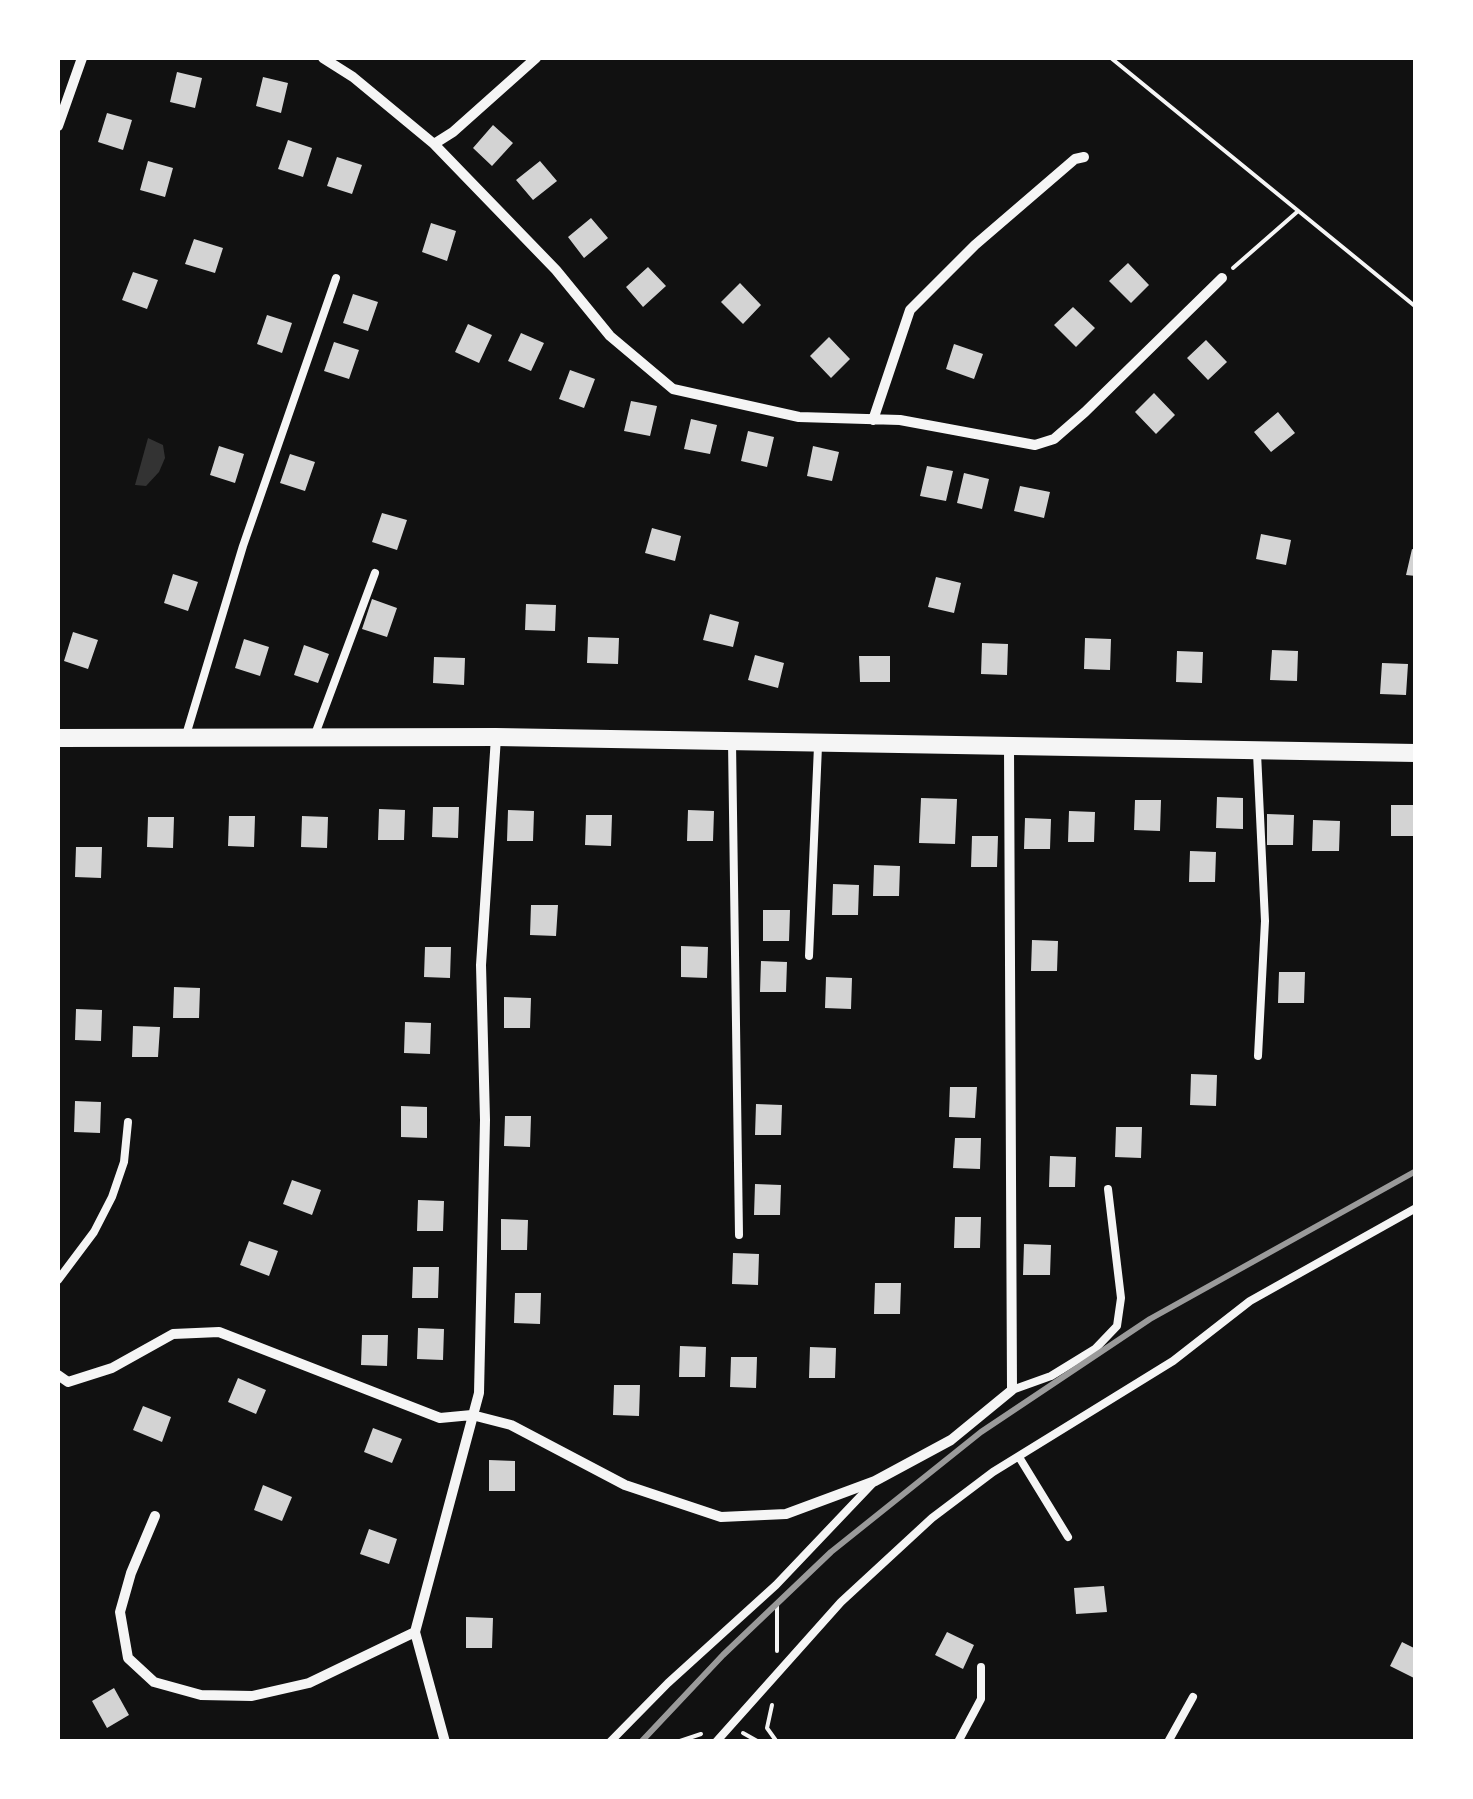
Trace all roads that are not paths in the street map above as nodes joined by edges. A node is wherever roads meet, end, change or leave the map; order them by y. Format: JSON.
{"nodes":[{"id":1,"x":82,"y":58,"type":"edge"},
{"id":2,"x":323,"y":58,"type":"edge"},
{"id":3,"x":536,"y":58,"type":"edge"},
{"id":4,"x":58,"y":126,"type":"edge"},
{"id":5,"x":434,"y":144,"type":"junction"},
{"id":6,"x":1084,"y":157,"type":"dead end"},
{"id":7,"x":336,"y":278,"type":"dead end"},
{"id":8,"x":1222,"y":278,"type":"road end"},
{"id":9,"x":873,"y":420,"type":"junction"},
{"id":10,"x":375,"y":573,"type":"dead end"},
{"id":11,"x":496,"y":737,"type":"junction"},
{"id":12,"x":58,"y":738,"type":"edge"},
{"id":13,"x":185,"y":738,"type":"junction"},
{"id":14,"x":314,"y":738,"type":"junction"},
{"id":15,"x":732,"y":742,"type":"junction"},
{"id":16,"x":818,"y":744,"type":"junction"},
{"id":17,"x":1009,"y":748,"type":"junction"},
{"id":18,"x":1258,"y":753,"type":"junction"},
{"id":19,"x":1416,"y":754,"type":"edge"},
{"id":20,"x":809,"y":956,"type":"dead end"},
{"id":21,"x":1258,"y":1056,"type":"dead end"},
{"id":22,"x":128,"y":1122,"type":"dead end"},
{"id":23,"x":1108,"y":1189,"type":"dead end"},
{"id":24,"x":1416,"y":1208,"type":"edge"},
{"id":25,"x":738,"y":1235,"type":"dead end"},
{"id":26,"x":58,"y":1280,"type":"edge"},
{"id":27,"x":58,"y":1376,"type":"edge"},
{"id":28,"x":1012,"y":1390,"type":"junction"},
{"id":29,"x":472,"y":1415,"type":"junction"},
{"id":30,"x":1019,"y":1457,"type":"junction"},
{"id":31,"x":875,"y":1481,"type":"junction"},
{"id":32,"x":155,"y":1516,"type":"dead end"},
{"id":33,"x":1068,"y":1537,"type":"dead end"},
{"id":34,"x":415,"y":1632,"type":"junction"},
{"id":35,"x":981,"y":1668,"type":"dead end"},
{"id":36,"x":1193,"y":1697,"type":"dead end"},
{"id":37,"x":445,"y":1742,"type":"edge"},
{"id":38,"x":610,"y":1742,"type":"edge"},
{"id":39,"x":716,"y":1742,"type":"edge"},
{"id":40,"x":958,"y":1742,"type":"edge"},
{"id":41,"x":1168,"y":1742,"type":"edge"}],
"edges":[{"from":1,"to":4,"type":"street"},
{"from":2,"to":5,"type":"street"},
{"from":3,"to":5,"type":"street"},
{"from":5,"to":9,"type":"street"},
{"from":6,"to":9,"type":"street"},
{"from":7,"to":13,"type":"lane"},
{"from":8,"to":9,"type":"street"},
{"from":10,"to":14,"type":"lane"},
{"from":11,"to":14,"type":"street"},
{"from":11,"to":15,"type":"street"},
{"from":11,"to":29,"type":"street"},
{"from":12,"to":13,"type":"street"},
{"from":13,"to":14,"type":"street"},
{"from":15,"to":16,"type":"street"},
{"from":15,"to":25,"type":"lane"},
{"from":16,"to":17,"type":"street"},
{"from":16,"to":20,"type":"lane"},
{"from":17,"to":18,"type":"street"},
{"from":17,"to":28,"type":"street"},
{"from":18,"to":19,"type":"street"},
{"from":18,"to":21,"type":"lane"},
{"from":22,"to":26,"type":"lane"},
{"from":23,"to":28,"type":"lane"},
{"from":24,"to":30,"type":"lane"},
{"from":27,"to":29,"type":"street"},
{"from":28,"to":31,"type":"street"},
{"from":29,"to":31,"type":"street"},
{"from":29,"to":34,"type":"street"},
{"from":30,"to":33,"type":"lane"},
{"from":30,"to":39,"type":"lane"},
{"from":31,"to":38,"type":"lane"},
{"from":32,"to":34,"type":"street"},
{"from":34,"to":37,"type":"street"},
{"from":35,"to":40,"type":"lane"},
{"from":36,"to":41,"type":"lane"}]}
